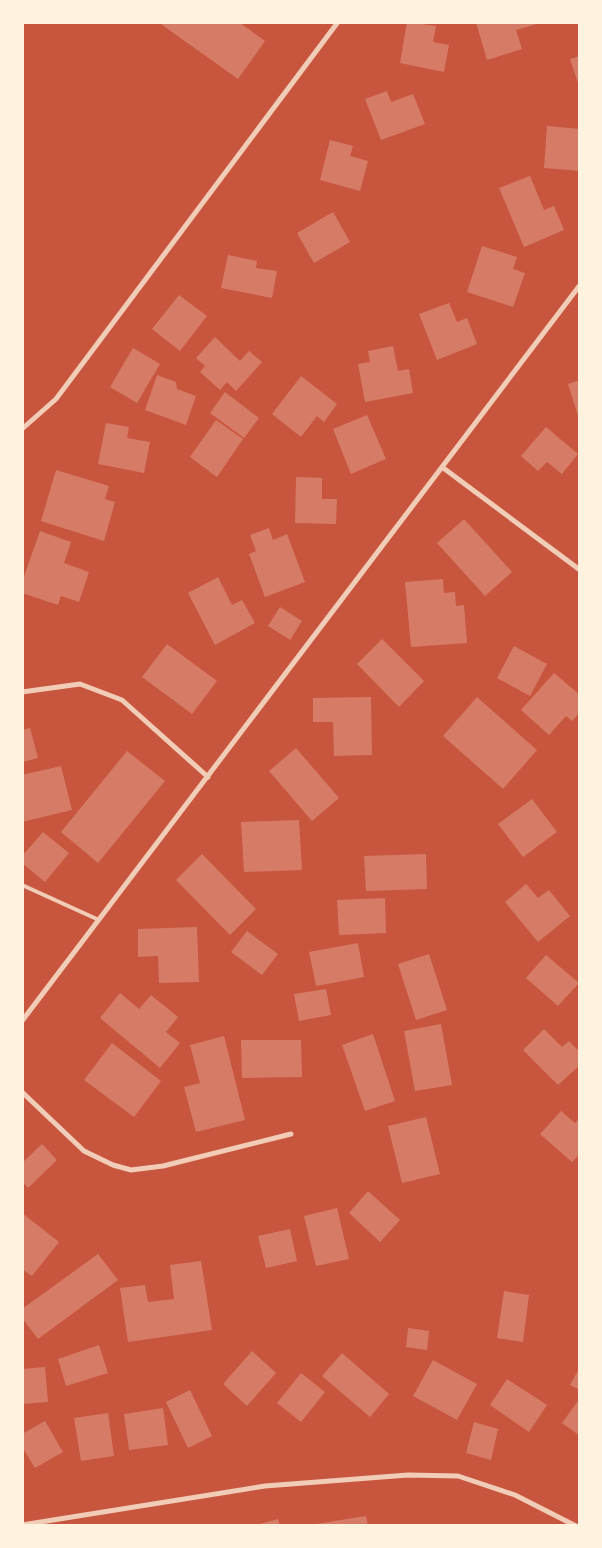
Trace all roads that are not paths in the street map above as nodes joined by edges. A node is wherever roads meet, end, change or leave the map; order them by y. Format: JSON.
{"nodes":[{"id":1,"x":338,"y":22,"type":"edge"},
{"id":2,"x":580,"y":286,"type":"edge"},
{"id":3,"x":22,"y":429,"type":"edge"},
{"id":4,"x":442,"y":468,"type":"junction"},
{"id":5,"x":580,"y":570,"type":"edge"},
{"id":6,"x":22,"y":692,"type":"edge"},
{"id":7,"x":208,"y":777,"type":"junction"},
{"id":8,"x":22,"y":885,"type":"edge"},
{"id":9,"x":99,"y":920,"type":"junction"},
{"id":10,"x":22,"y":1021,"type":"edge"},
{"id":11,"x":22,"y":1092,"type":"edge"},
{"id":12,"x":291,"y":1134,"type":"dead end"},
{"id":13,"x":22,"y":1525,"type":"edge"},
{"id":14,"x":576,"y":1526,"type":"edge"}],
"edges":[{"from":1,"to":3,"type":"street"},
{"from":2,"to":4,"type":"street"},
{"from":4,"to":5,"type":"street"},
{"from":4,"to":7,"type":"street"},
{"from":6,"to":7,"type":"street"},
{"from":7,"to":9,"type":"street"},
{"from":8,"to":9,"type":"lane"},
{"from":9,"to":10,"type":"street"},
{"from":11,"to":12,"type":"street"},
{"from":13,"to":14,"type":"street"}]}
